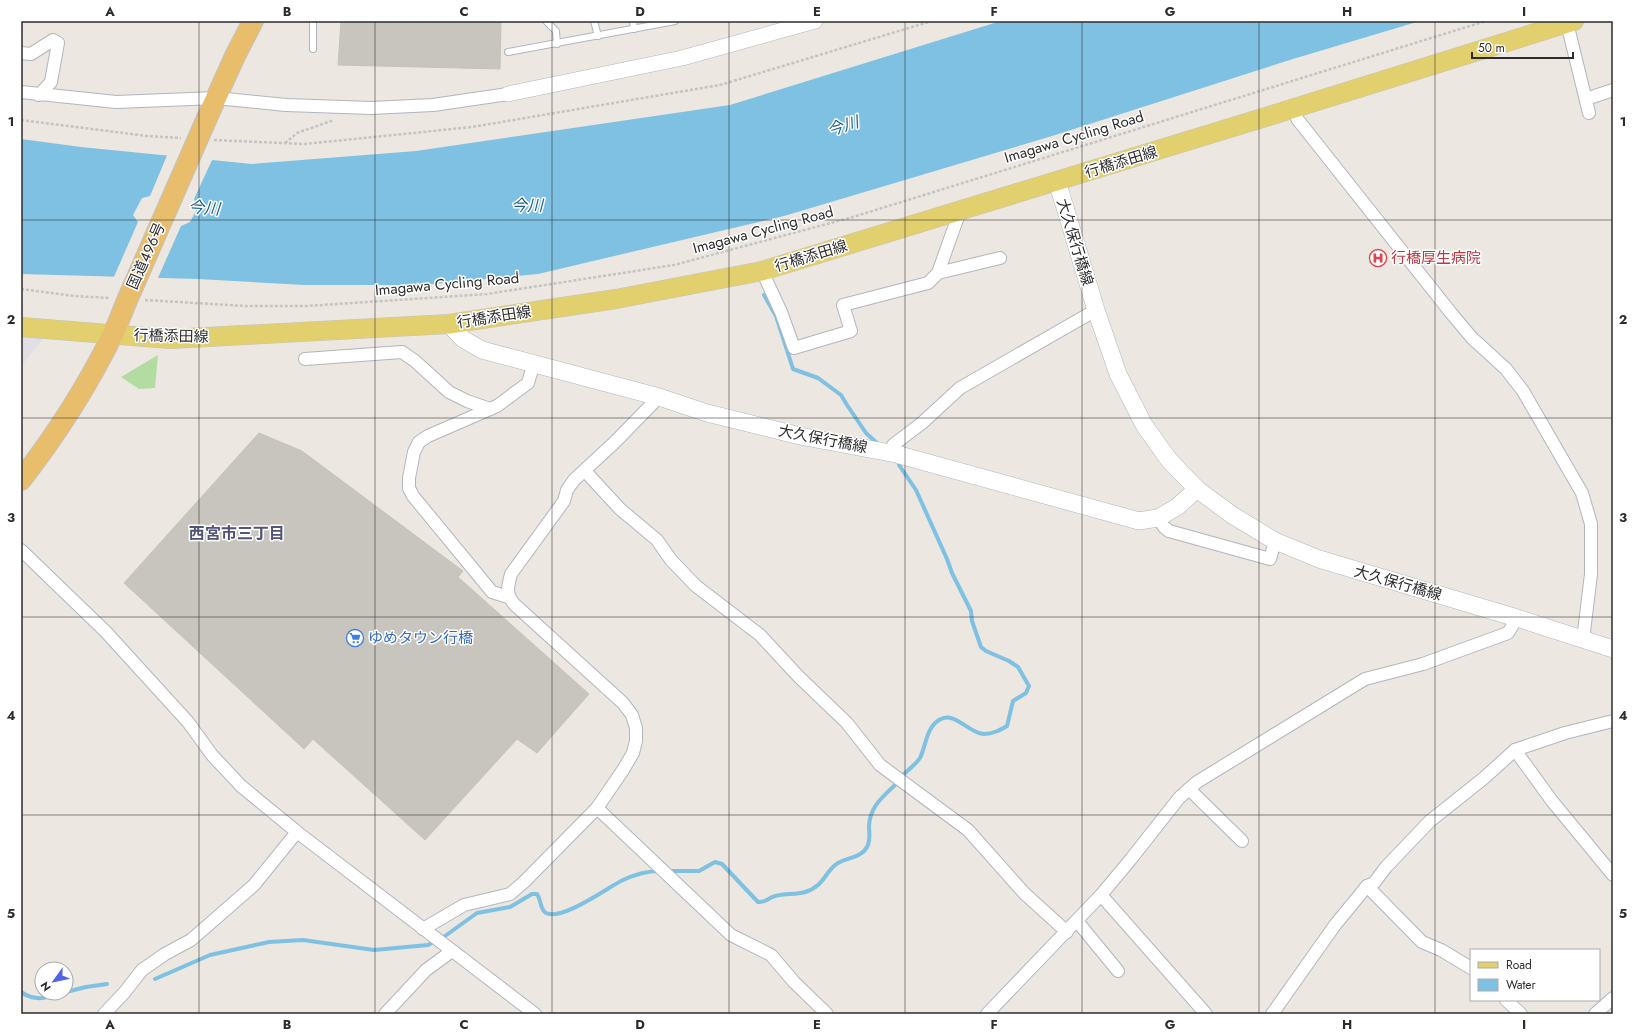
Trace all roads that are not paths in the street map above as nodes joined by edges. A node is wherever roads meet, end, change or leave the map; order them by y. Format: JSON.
{"nodes":[{"id":1,"x":253,"y":21,"type":"edge"},
{"id":2,"x":313,"y":21,"type":"edge"},
{"id":3,"x":546,"y":21,"type":"edge"},
{"id":4,"x":594,"y":21,"type":"edge"},
{"id":5,"x":633,"y":21,"type":"edge"},
{"id":6,"x":675,"y":21,"type":"edge"},
{"id":7,"x":815,"y":21,"type":"edge"},
{"id":8,"x":1570,"y":22,"type":"edge"},
{"id":9,"x":795,"y":24,"type":"edge"},
{"id":10,"x":634,"y":29,"type":"junction"},
{"id":11,"x":598,"y":36,"type":"junction"},
{"id":12,"x":557,"y":44,"type":"junction"},
{"id":13,"x":313,"y":49,"type":"dead end"},
{"id":14,"x":21,"y":52,"type":"edge"},
{"id":15,"x":508,"y":52,"type":"dead end"},
{"id":16,"x":1613,"y":90,"type":"edge"},
{"id":17,"x":21,"y":92,"type":"edge"},
{"id":18,"x":508,"y":94,"type":"joint"},
{"id":19,"x":39,"y":95,"type":"junction"},
{"id":20,"x":216,"y":98,"type":"junction"},
{"id":21,"x":1586,"y":99,"type":"junction"},
{"id":22,"x":1293,"y":109,"type":"junction"},
{"id":23,"x":1589,"y":113,"type":"dead end"},
{"id":24,"x":1057,"y":181,"type":"junction"},
{"id":25,"x":960,"y":211,"type":"junction"},
{"id":26,"x":1000,"y":258,"type":"dead end"},
{"id":27,"x":762,"y":271,"type":"junction"},
{"id":28,"x":938,"y":273,"type":"junction"},
{"id":29,"x":1096,"y":310,"type":"junction"},
{"id":30,"x":449,"y":324,"type":"junction"},
{"id":31,"x":21,"y":327,"type":"edge"},
{"id":32,"x":113,"y":334,"type":"junction"},
{"id":33,"x":306,"y":359,"type":"dead end"},
{"id":34,"x":534,"y":363,"type":"junction"},
{"id":35,"x":660,"y":397,"type":"junction"},
{"id":36,"x":490,"y":409,"type":"junction"},
{"id":37,"x":896,"y":454,"type":"junction"},
{"id":38,"x":584,"y":471,"type":"junction"},
{"id":39,"x":21,"y":480,"type":"edge"},
{"id":40,"x":1197,"y":489,"type":"junction"},
{"id":41,"x":1158,"y":518,"type":"junction"},
{"id":42,"x":1275,"y":542,"type":"junction"},
{"id":43,"x":21,"y":550,"type":"edge"},
{"id":44,"x":508,"y":597,"type":"junction"},
{"id":45,"x":1517,"y":618,"type":"junction"},
{"id":46,"x":1583,"y":640,"type":"junction"},
{"id":47,"x":1613,"y":649,"type":"edge"},
{"id":48,"x":1613,"y":721,"type":"edge"},
{"id":49,"x":1515,"y":750,"type":"junction"},
{"id":50,"x":1189,"y":789,"type":"junction"},
{"id":51,"x":597,"y":808,"type":"junction"},
{"id":52,"x":298,"y":832,"type":"junction"},
{"id":53,"x":1242,"y":841,"type":"dead end"},
{"id":54,"x":1613,"y":875,"type":"edge"},
{"id":55,"x":1367,"y":886,"type":"junction"},
{"id":56,"x":1101,"y":895,"type":"junction"},
{"id":57,"x":1077,"y":921,"type":"junction"},
{"id":58,"x":423,"y":929,"type":"junction"},
{"id":59,"x":1067,"y":932,"type":"junction"},
{"id":60,"x":452,"y":951,"type":"junction"},
{"id":61,"x":1470,"y":967,"type":"edge"},
{"id":62,"x":1118,"y":971,"type":"dead end"},
{"id":63,"x":1613,"y":998,"type":"edge"},
{"id":64,"x":1507,"y":1001,"type":"edge"},
{"id":65,"x":104,"y":1014,"type":"edge"},
{"id":66,"x":385,"y":1014,"type":"edge"},
{"id":67,"x":535,"y":1014,"type":"edge"},
{"id":68,"x":827,"y":1014,"type":"edge"},
{"id":69,"x":987,"y":1014,"type":"edge"},
{"id":70,"x":1206,"y":1014,"type":"edge"},
{"id":71,"x":1272,"y":1014,"type":"edge"},
{"id":72,"x":1521,"y":1014,"type":"edge"},
{"id":73,"x":1595,"y":1014,"type":"edge"}],
"edges":[{"from":1,"to":20,"type":"highway","name":"国道496号"},
{"from":2,"to":13,"type":"lane"},
{"from":3,"to":12,"type":"lane"},
{"from":4,"to":11,"type":"lane"},
{"from":5,"to":10,"type":"lane"},
{"from":6,"to":10,"type":"lane"},
{"from":7,"to":9,"type":"street"},
{"from":8,"to":21,"type":"street"},
{"from":8,"to":22,"type":"main road","name":"行橋添田線"},
{"from":9,"to":18,"type":"street"},
{"from":10,"to":11,"type":"lane"},
{"from":11,"to":12,"type":"lane"},
{"from":12,"to":15,"type":"lane"},
{"from":14,"to":19,"type":"street"},
{"from":16,"to":21,"type":"street"},
{"from":17,"to":19,"type":"street"},
{"from":18,"to":20,"type":"street"},
{"from":19,"to":20,"type":"street"},
{"from":20,"to":32,"type":"highway","name":"国道496号","bridge":true},
{"from":21,"to":23,"type":"street"},
{"from":22,"to":24,"type":"main road","name":"行橋添田線"},
{"from":22,"to":46,"type":"street"},
{"from":24,"to":25,"type":"main road","name":"行橋添田線"},
{"from":24,"to":29,"type":"main road","name":"大久保行橋線"},
{"from":25,"to":27,"type":"main road","name":"行橋添田線"},
{"from":25,"to":28,"type":"street"},
{"from":26,"to":28,"type":"street"},
{"from":27,"to":28,"type":"street"},
{"from":27,"to":30,"type":"main road","name":"行橋添田線"},
{"from":29,"to":37,"type":"street"},
{"from":29,"to":40,"type":"main road","name":"大久保行橋線"},
{"from":30,"to":32,"type":"main road","name":"行橋添田線"},
{"from":30,"to":34,"type":"main road","name":"大久保行橋線"},
{"from":31,"to":32,"type":"main road","name":"行橋添田線"},
{"from":32,"to":39,"type":"highway","name":"国道496号"},
{"from":33,"to":36,"type":"street"},
{"from":34,"to":35,"type":"main road","name":"大久保行橋線"},
{"from":34,"to":36,"type":"street"},
{"from":35,"to":37,"type":"main road","name":"大久保行橋線"},
{"from":35,"to":38,"type":"street"},
{"from":36,"to":44,"type":"street"},
{"from":37,"to":41,"type":"main road","name":"大久保行橋線"},
{"from":38,"to":44,"type":"street"},
{"from":38,"to":59,"type":"street"},
{"from":40,"to":41,"type":"main road","name":"大久保行橋線"},
{"from":40,"to":42,"type":"main road","name":"大久保行橋線"},
{"from":41,"to":42,"type":"street"},
{"from":42,"to":45,"type":"main road","name":"大久保行橋線"},
{"from":43,"to":52,"type":"street"},
{"from":44,"to":51,"type":"street"},
{"from":45,"to":46,"type":"main road","name":"大久保行橋線"},
{"from":45,"to":50,"type":"street"},
{"from":46,"to":47,"type":"main road","name":"大久保行橋線"},
{"from":48,"to":49,"type":"street"},
{"from":49,"to":54,"type":"street"},
{"from":49,"to":55,"type":"street"},
{"from":50,"to":53,"type":"street"},
{"from":50,"to":56,"type":"street"},
{"from":51,"to":58,"type":"street"},
{"from":51,"to":68,"type":"street"},
{"from":52,"to":58,"type":"street"},
{"from":52,"to":65,"type":"street"},
{"from":55,"to":61,"type":"street"},
{"from":55,"to":71,"type":"street"},
{"from":56,"to":57,"type":"street"},
{"from":56,"to":70,"type":"street"},
{"from":57,"to":59,"type":"street"},
{"from":57,"to":62,"type":"street"},
{"from":58,"to":60,"type":"street"},
{"from":59,"to":69,"type":"street"},
{"from":60,"to":66,"type":"street"},
{"from":60,"to":67,"type":"street"},
{"from":63,"to":73,"type":"street"},
{"from":64,"to":72,"type":"street"}]}
